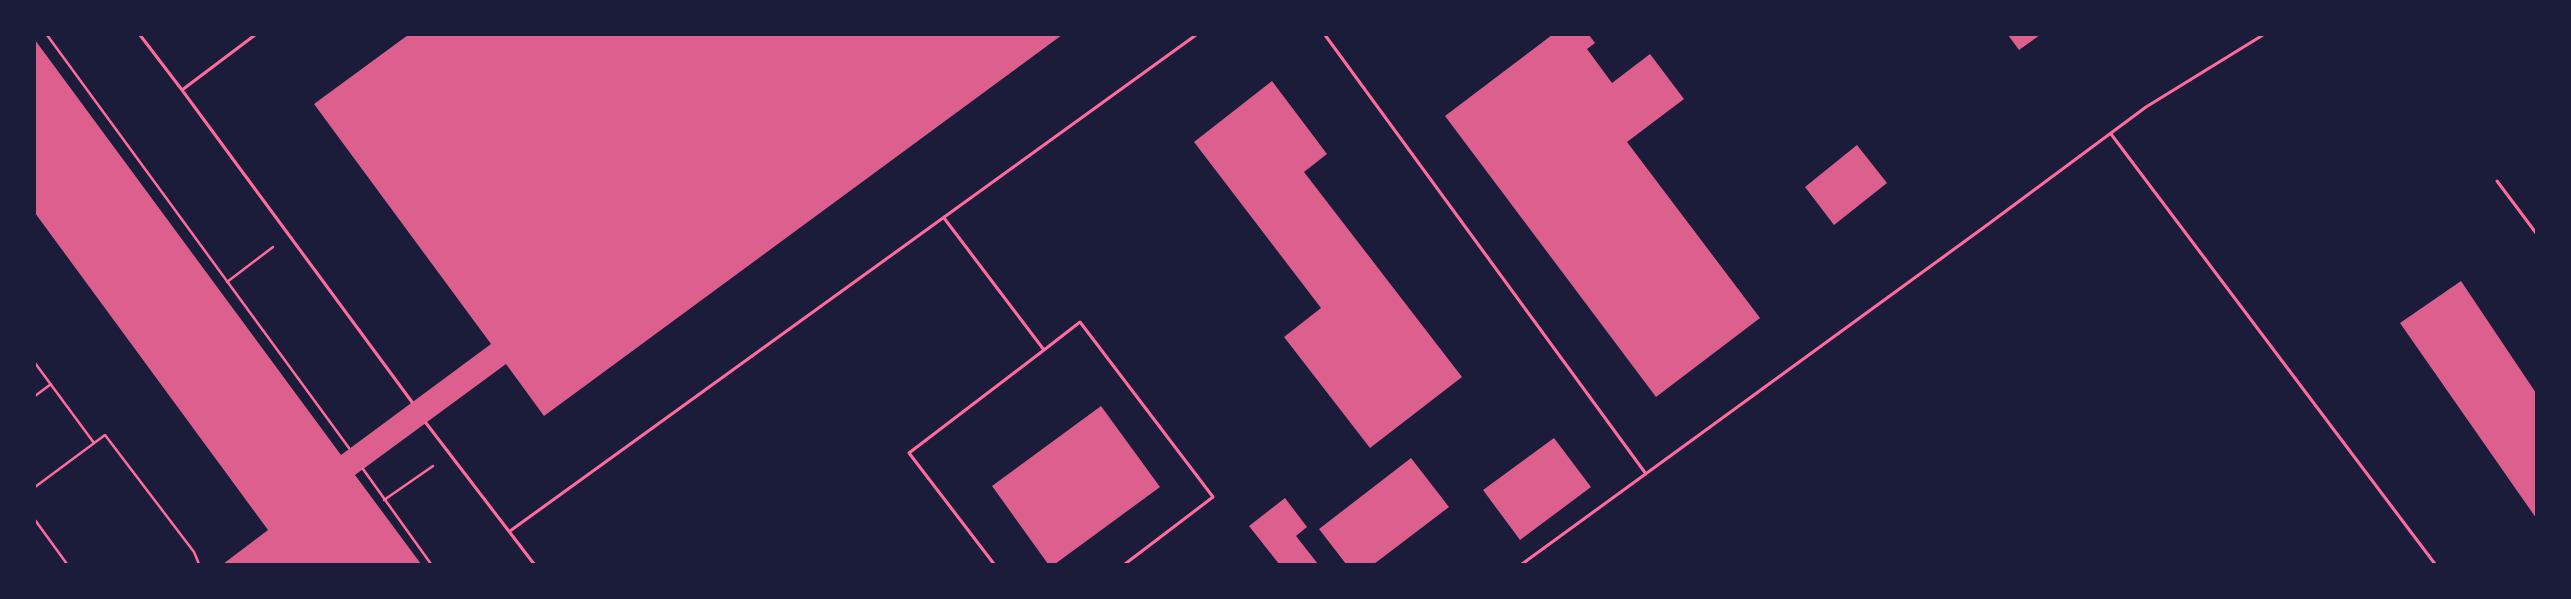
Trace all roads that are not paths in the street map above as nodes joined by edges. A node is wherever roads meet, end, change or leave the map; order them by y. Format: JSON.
{"nodes":[{"id":1,"x":140,"y":35,"type":"edge"},
{"id":2,"x":256,"y":35,"type":"edge"},
{"id":3,"x":1196,"y":35,"type":"edge"},
{"id":4,"x":1325,"y":35,"type":"edge"},
{"id":5,"x":2263,"y":35,"type":"edge"},
{"id":6,"x":182,"y":90,"type":"junction"},
{"id":7,"x":2111,"y":134,"type":"junction"},
{"id":8,"x":2497,"y":181,"type":"dead end"},
{"id":9,"x":944,"y":218,"type":"junction"},
{"id":10,"x":2536,"y":233,"type":"edge"},
{"id":11,"x":1044,"y":350,"type":"junction"},
{"id":12,"x":412,"y":402,"type":"dead end"},
{"id":13,"x":426,"y":423,"type":"dead end"},
{"id":14,"x":1646,"y":474,"type":"junction"},
{"id":15,"x":510,"y":531,"type":"junction"},
{"id":16,"x":534,"y":564,"type":"edge"},
{"id":17,"x":994,"y":564,"type":"edge"},
{"id":18,"x":1125,"y":564,"type":"edge"},
{"id":19,"x":1522,"y":564,"type":"edge"},
{"id":20,"x":2435,"y":564,"type":"edge"}],
"edges":[{"from":1,"to":6,"type":"lane"},
{"from":2,"to":6,"type":"lane"},
{"from":3,"to":9,"type":"lane"},
{"from":4,"to":14,"type":"lane"},
{"from":5,"to":7,"type":"lane"},
{"from":6,"to":12,"type":"lane"},
{"from":7,"to":14,"type":"lane"},
{"from":7,"to":20,"type":"lane"},
{"from":8,"to":10,"type":"lane"},
{"from":9,"to":11,"type":"lane"},
{"from":9,"to":15,"type":"lane"},
{"from":11,"to":17,"type":"lane"},
{"from":11,"to":18,"type":"lane"},
{"from":13,"to":15,"type":"lane"},
{"from":14,"to":19,"type":"lane"},
{"from":15,"to":16,"type":"lane"}]}
